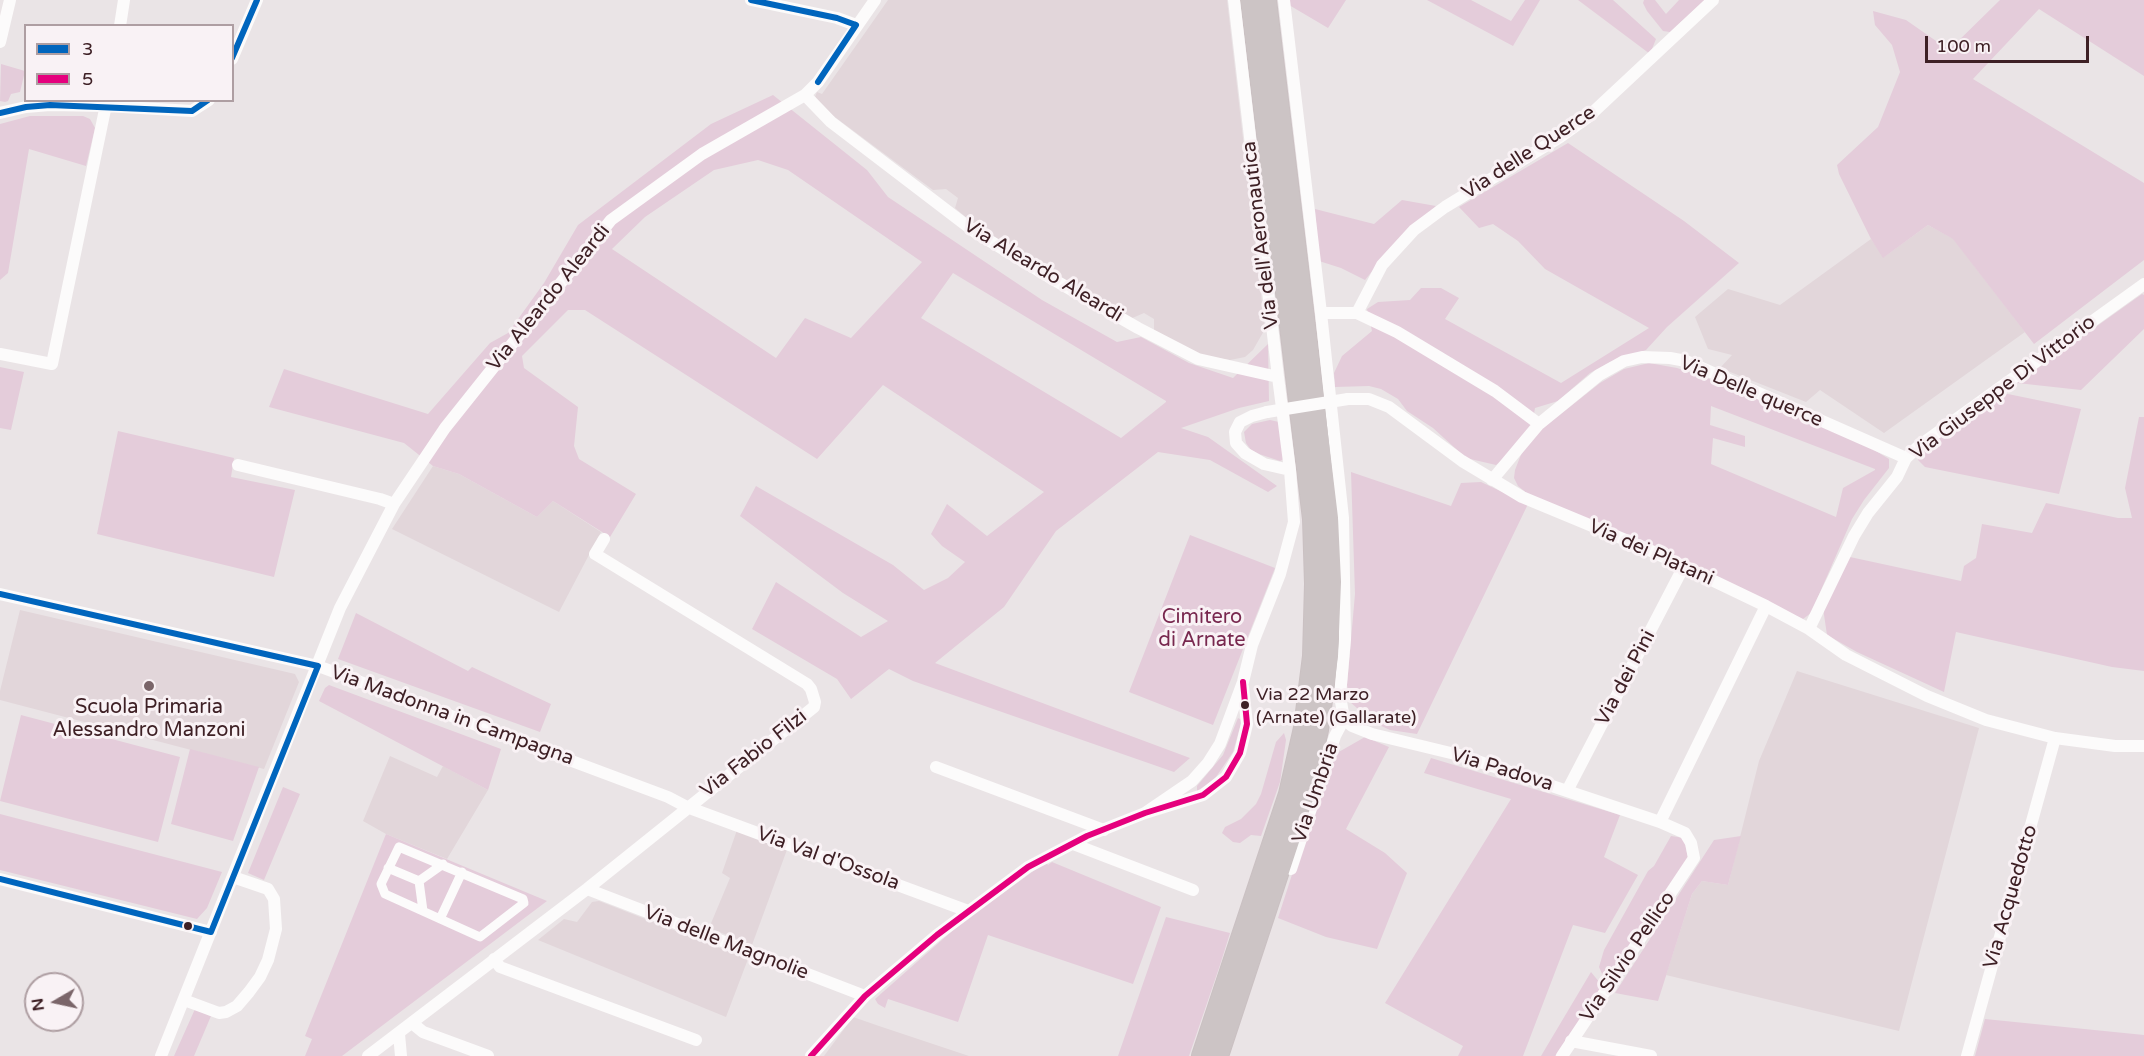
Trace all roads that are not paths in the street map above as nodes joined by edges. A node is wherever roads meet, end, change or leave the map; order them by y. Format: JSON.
{"nodes":[{"id":1,"x":10,"y":0,"type":"edge"},
{"id":2,"x":124,"y":0,"type":"edge"},
{"id":3,"x":257,"y":0,"type":"edge"},
{"id":4,"x":751,"y":0,"type":"edge"},
{"id":5,"x":874,"y":0,"type":"edge"},
{"id":6,"x":1234,"y":0,"type":"edge"},
{"id":7,"x":1251,"y":0,"type":"edge"},
{"id":8,"x":1266,"y":0,"type":"edge"},
{"id":9,"x":1284,"y":0,"type":"edge"},
{"id":10,"x":1713,"y":0,"type":"edge"},
{"id":11,"x":120,"y":24,"type":"edge"},
{"id":12,"x":856,"y":25,"type":"junction"},
{"id":13,"x":0,"y":42,"type":"edge"},
{"id":14,"x":234,"y":53,"type":"edge"},
{"id":15,"x":805,"y":95,"type":"junction"},
{"id":16,"x":206,"y":102,"type":"edge"},
{"id":17,"x":107,"y":103,"type":"edge"},
{"id":18,"x":0,"y":113,"type":"edge"},
{"id":19,"x":2144,"y":284,"type":"edge"},
{"id":20,"x":1357,"y":313,"type":"junction"},
{"id":21,"x":1321,"y":314,"type":"junction"},
{"id":22,"x":0,"y":354,"type":"edge"},
{"id":23,"x":1278,"y":377,"type":"junction"},
{"id":24,"x":1539,"y":424,"type":"junction"},
{"id":25,"x":1906,"y":458,"type":"junction"},
{"id":26,"x":238,"y":465,"type":"dead end"},
{"id":27,"x":1290,"y":470,"type":"junction"},
{"id":28,"x":1492,"y":480,"type":"junction"},
{"id":29,"x":394,"y":504,"type":"junction"},
{"id":30,"x":604,"y":538,"type":"dead end"},
{"id":31,"x":1684,"y":566,"type":"junction"},
{"id":32,"x":0,"y":594,"type":"edge"},
{"id":33,"x":1766,"y":606,"type":"junction"},
{"id":34,"x":1809,"y":629,"type":"junction"},
{"id":35,"x":318,"y":666,"type":"junction"},
{"id":36,"x":1243,"y":682,"type":"junction"},
{"id":37,"x":1344,"y":719,"type":"junction"},
{"id":38,"x":2055,"y":738,"type":"junction"},
{"id":39,"x":2144,"y":746,"type":"edge"},
{"id":40,"x":936,"y":767,"type":"dead end"},
{"id":41,"x":1567,"y":790,"type":"junction"},
{"id":42,"x":687,"y":807,"type":"junction"},
{"id":43,"x":1145,"y":813,"type":"junction"},
{"id":44,"x":1660,"y":822,"type":"junction"},
{"id":45,"x":1104,"y":830,"type":"junction"},
{"id":46,"x":1073,"y":844,"type":"junction"},
{"id":47,"x":1694,"y":858,"type":"joint"},
{"id":48,"x":443,"y":864,"type":"junction"},
{"id":49,"x":388,"y":868,"type":"junction"},
{"id":50,"x":1291,"y":869,"type":"dead end"},
{"id":51,"x":462,"y":872,"type":"junction"},
{"id":52,"x":233,"y":877,"type":"junction"},
{"id":53,"x":0,"y":879,"type":"edge"},
{"id":54,"x":419,"y":881,"type":"junction"},
{"id":55,"x":586,"y":889,"type":"junction"},
{"id":56,"x":1193,"y":890,"type":"dead end"},
{"id":57,"x":968,"y":911,"type":"junction"},
{"id":58,"x":423,"y":912,"type":"junction"},
{"id":59,"x":440,"y":919,"type":"junction"},
{"id":60,"x":211,"y":932,"type":"junction"},
{"id":61,"x":494,"y":959,"type":"junction"},
{"id":62,"x":865,"y":996,"type":"junction"},
{"id":63,"x":184,"y":1000,"type":"junction"},
{"id":64,"x":412,"y":1023,"type":"junction"},
{"id":65,"x":399,"y":1034,"type":"junction"},
{"id":66,"x":696,"y":1040,"type":"dead end"},
{"id":67,"x":1571,"y":1041,"type":"junction"},
{"id":68,"x":161,"y":1056,"type":"edge"},
{"id":69,"x":368,"y":1056,"type":"edge"},
{"id":70,"x":401,"y":1056,"type":"edge"},
{"id":71,"x":488,"y":1056,"type":"edge"},
{"id":72,"x":811,"y":1056,"type":"edge"},
{"id":73,"x":1202,"y":1056,"type":"edge"},
{"id":74,"x":1218,"y":1056,"type":"edge"},
{"id":75,"x":1562,"y":1056,"type":"edge"},
{"id":76,"x":1651,"y":1056,"type":"edge"},
{"id":77,"x":1967,"y":1056,"type":"edge"}],
"edges":[{"from":1,"to":13,"type":"street"},
{"from":2,"to":11,"type":"street"},
{"from":3,"to":14,"type":"street"},
{"from":4,"to":12,"type":"street"},
{"from":5,"to":12,"type":"street","name":"Via Aleardo Aleardi"},
{"from":6,"to":23,"type":"street","name":"Via dell'Aeronautica"},
{"from":7,"to":73,"type":"highway"},
{"from":8,"to":74,"type":"highway"},
{"from":9,"to":21,"type":"street"},
{"from":10,"to":20,"type":"street","name":"Via delle Querce"},
{"from":12,"to":15,"type":"street","name":"Via Aleardo Aleardi"},
{"from":15,"to":23,"type":"street","name":"Via Aleardo Aleardi"},
{"from":15,"to":29,"type":"street","name":"Via Aleardo Aleardi"},
{"from":16,"to":17,"type":"street"},
{"from":17,"to":18,"type":"street"},
{"from":17,"to":22,"type":"street"},
{"from":19,"to":25,"type":"street","name":"Via Giuseppe Di Vittorio"},
{"from":20,"to":21,"type":"street"},
{"from":20,"to":24,"type":"street"},
{"from":21,"to":37,"type":"street"},
{"from":23,"to":27,"type":"street","name":"Via dell'Aeronautica"},
{"from":24,"to":25,"type":"street","name":"Via Delle querce"},
{"from":24,"to":28,"type":"street"},
{"from":25,"to":34,"type":"street","name":"Via Giuseppe Di Vittorio"},
{"from":26,"to":29,"type":"street"},
{"from":27,"to":28,"type":"street","name":"Via dei Platani","bridge":true},
{"from":27,"to":36,"type":"street","name":"Via dell'Aeronautica"},
{"from":28,"to":31,"type":"street","name":"Via dei Platani"},
{"from":29,"to":35,"type":"street","name":"Via Aleardo Aleardi"},
{"from":30,"to":42,"type":"street","name":"Via Fabio Filzi"},
{"from":31,"to":33,"type":"street","name":"Via dei Platani"},
{"from":31,"to":41,"type":"street","name":"Via dei Pini"},
{"from":32,"to":35,"type":"street","name":"Via Madonna in Campagna"},
{"from":33,"to":34,"type":"street","name":"Via dei Platani"},
{"from":33,"to":44,"type":"street"},
{"from":34,"to":38,"type":"street"},
{"from":35,"to":42,"type":"street","name":"Via Madonna in Campagna"},
{"from":35,"to":52,"type":"street","name":"Via Aleardo Aleardi"},
{"from":36,"to":43,"type":"street"},
{"from":36,"to":43,"type":"street"},
{"from":37,"to":41,"type":"street","name":"Via Padova"},
{"from":37,"to":50,"type":"street","name":"Via Umbria"},
{"from":38,"to":39,"type":"street"},
{"from":38,"to":77,"type":"street","name":"Via Acquedotto"},
{"from":40,"to":45,"type":"street"},
{"from":41,"to":44,"type":"street","name":"Via Padova"},
{"from":42,"to":55,"type":"street","name":"Via Fabio Filzi"},
{"from":42,"to":57,"type":"street","name":"Via Val d'Ossola"},
{"from":43,"to":45,"type":"street"},
{"from":44,"to":47,"type":"street","name":"Via Padova"},
{"from":45,"to":46,"type":"street"},
{"from":46,"to":56,"type":"street"},
{"from":46,"to":57,"type":"street"},
{"from":47,"to":67,"type":"street","name":"Via Silvio Pellico"},
{"from":48,"to":49,"type":"street"},
{"from":48,"to":51,"type":"street"},
{"from":48,"to":54,"type":"street"},
{"from":49,"to":54,"type":"street"},
{"from":49,"to":58,"type":"street"},
{"from":51,"to":59,"type":"street"},
{"from":51,"to":59,"type":"street"},
{"from":52,"to":60,"type":"street","name":"Via Aleardo Aleardi"},
{"from":52,"to":63,"type":"street"},
{"from":53,"to":60,"type":"street"},
{"from":54,"to":58,"type":"street"},
{"from":55,"to":61,"type":"street","name":"Via Fabio Filzi"},
{"from":55,"to":62,"type":"street","name":"Via delle Magnolie"},
{"from":57,"to":62,"type":"street"},
{"from":58,"to":59,"type":"street"},
{"from":60,"to":63,"type":"street","name":"Via Aleardo Aleardi"},
{"from":61,"to":64,"type":"street","name":"Via Fabio Filzi"},
{"from":61,"to":66,"type":"street"},
{"from":62,"to":72,"type":"street"},
{"from":63,"to":68,"type":"street","name":"Via Aleardo Aleardi"},
{"from":64,"to":65,"type":"street","name":"Via Fabio Filzi"},
{"from":64,"to":71,"type":"street"},
{"from":65,"to":69,"type":"street","name":"Via Fabio Filzi"},
{"from":65,"to":70,"type":"street"},
{"from":67,"to":75,"type":"street","name":"Via Silvio Pellico"},
{"from":67,"to":76,"type":"street"}]}
